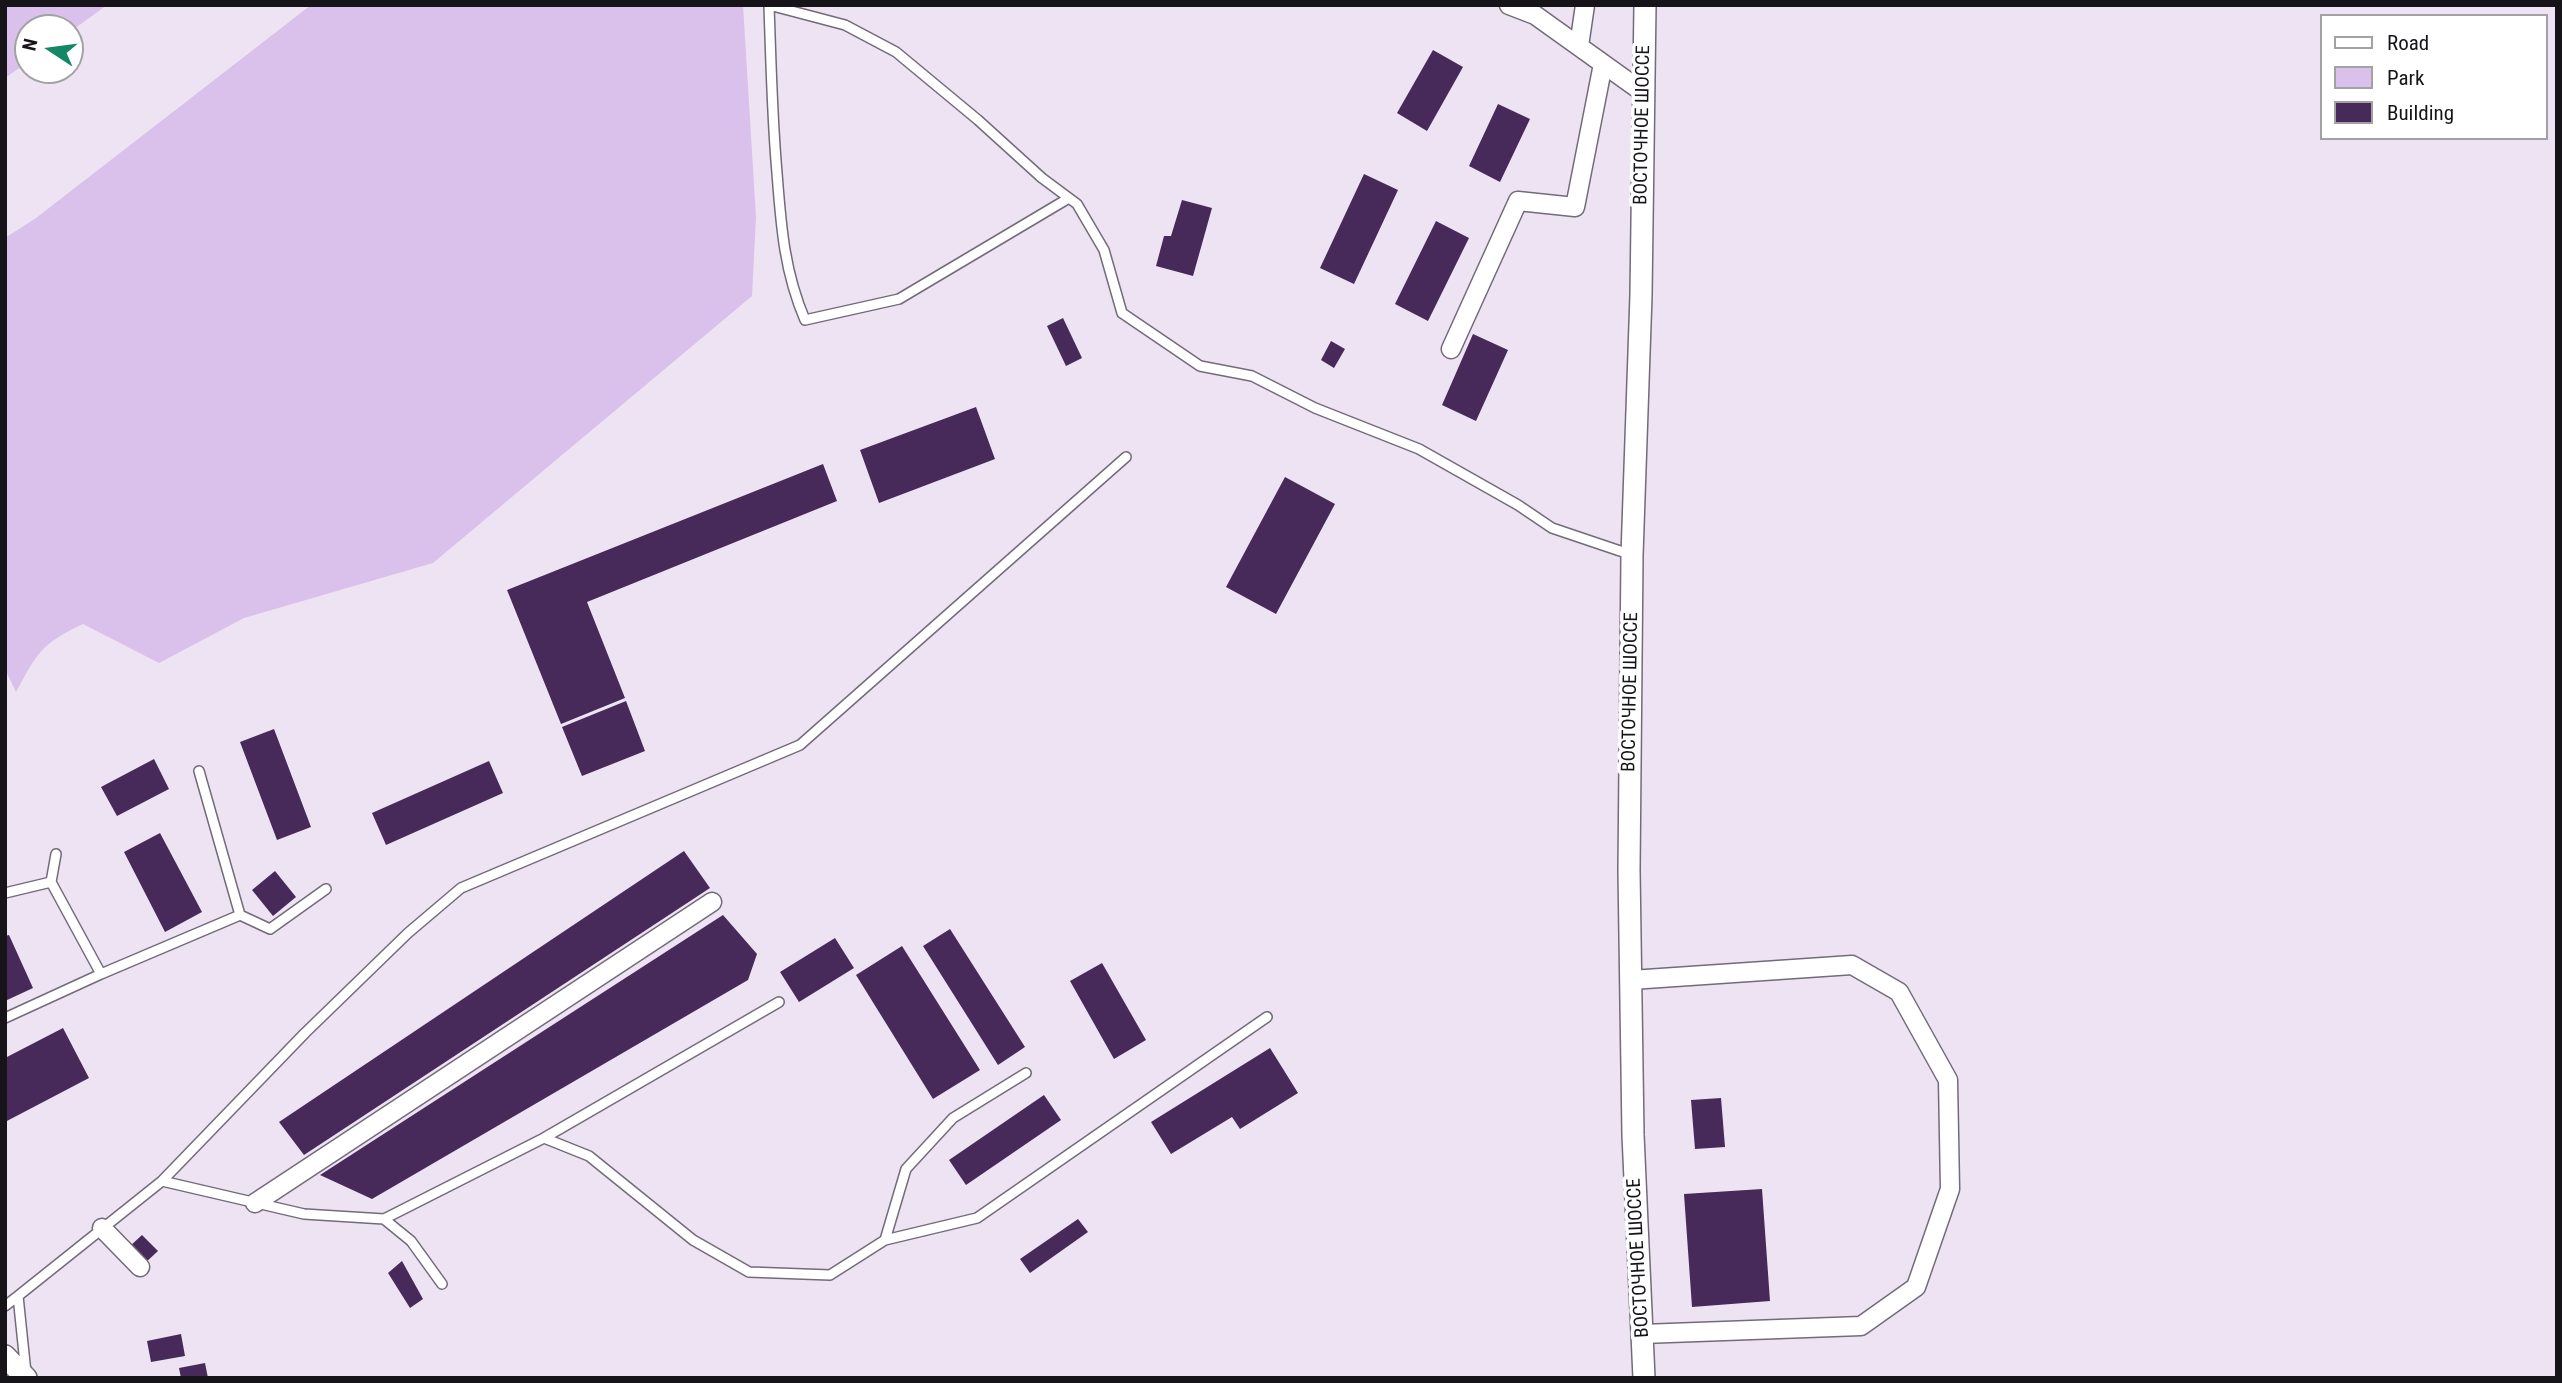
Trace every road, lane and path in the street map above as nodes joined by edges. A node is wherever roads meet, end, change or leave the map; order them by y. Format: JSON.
{"nodes":[{"id":1,"x":769,"y":5,"type":"edge"},
{"id":2,"x":1509,"y":5,"type":"edge"},
{"id":3,"x":1585,"y":5,"type":"edge"},
{"id":4,"x":1645,"y":5,"type":"edge"},
{"id":5,"x":1579,"y":46,"type":"junction"},
{"id":6,"x":1603,"y":64,"type":"junction"},
{"id":7,"x":1644,"y":93,"type":"junction"},
{"id":8,"x":1069,"y":198,"type":"junction"},
{"id":9,"x":1451,"y":349,"type":"dead end"},
{"id":10,"x":1126,"y":457,"type":"dead end"},
{"id":11,"x":1632,"y":555,"type":"junction"},
{"id":12,"x":199,"y":771,"type":"dead end"},
{"id":13,"x":56,"y":854,"type":"dead end"},
{"id":14,"x":51,"y":882,"type":"junction"},
{"id":15,"x":326,"y":889,"type":"dead end"},
{"id":16,"x":5,"y":893,"type":"edge"},
{"id":17,"x":712,"y":902,"type":"dead end"},
{"id":18,"x":240,"y":915,"type":"junction"},
{"id":19,"x":101,"y":974,"type":"junction"},
{"id":20,"x":1631,"y":980,"type":"junction"},
{"id":21,"x":779,"y":1002,"type":"dead end"},
{"id":22,"x":1268,"y":1017,"type":"dead end"},
{"id":23,"x":5,"y":1018,"type":"edge"},
{"id":24,"x":1026,"y":1073,"type":"dead end"},
{"id":25,"x":544,"y":1139,"type":"junction"},
{"id":26,"x":162,"y":1181,"type":"junction"},
{"id":27,"x":255,"y":1203,"type":"junction"},
{"id":28,"x":384,"y":1219,"type":"junction"},
{"id":29,"x":102,"y":1228,"type":"junction"},
{"id":30,"x":885,"y":1241,"type":"junction"},
{"id":31,"x":140,"y":1267,"type":"dead end"},
{"id":32,"x":442,"y":1284,"type":"dead end"},
{"id":33,"x":18,"y":1296,"type":"junction"},
{"id":34,"x":5,"y":1306,"type":"edge"},
{"id":35,"x":1642,"y":1334,"type":"junction"},
{"id":36,"x":5,"y":1356,"type":"edge"},
{"id":37,"x":1644,"y":1373,"type":"edge"},
{"id":38,"x":26,"y":1378,"type":"edge"}],
"edges":[{"from":1,"to":8,"type":"lane"},
{"from":1,"to":8,"type":"lane"},
{"from":2,"to":5,"type":"street"},
{"from":3,"to":5,"type":"street"},
{"from":4,"to":7,"type":"street","name":"ВОСТОЧНОЕ ШОССЕ"},
{"from":5,"to":6,"type":"street"},
{"from":6,"to":7,"type":"street"},
{"from":6,"to":9,"type":"street"},
{"from":7,"to":11,"type":"street","name":"ВОСТОЧНОЕ ШОССЕ"},
{"from":8,"to":11,"type":"lane"},
{"from":10,"to":26,"type":"lane"},
{"from":11,"to":20,"type":"street","name":"ВОСТОЧНОЕ ШОССЕ"},
{"from":12,"to":18,"type":"lane"},
{"from":13,"to":14,"type":"lane"},
{"from":14,"to":16,"type":"lane"},
{"from":14,"to":19,"type":"lane"},
{"from":15,"to":18,"type":"lane"},
{"from":17,"to":27,"type":"street"},
{"from":18,"to":19,"type":"lane"},
{"from":19,"to":23,"type":"lane"},
{"from":20,"to":35,"type":"street","name":"ВОСТОЧНОЕ ШОССЕ"},
{"from":20,"to":35,"type":"street"},
{"from":21,"to":25,"type":"lane"},
{"from":22,"to":30,"type":"lane"},
{"from":24,"to":30,"type":"lane"},
{"from":25,"to":28,"type":"lane"},
{"from":25,"to":30,"type":"lane"},
{"from":26,"to":27,"type":"lane"},
{"from":26,"to":29,"type":"lane"},
{"from":27,"to":28,"type":"lane"},
{"from":28,"to":32,"type":"lane"},
{"from":29,"to":31,"type":"street"},
{"from":29,"to":33,"type":"lane"},
{"from":33,"to":34,"type":"lane"},
{"from":33,"to":38,"type":"lane"},
{"from":35,"to":37,"type":"street","name":"ВОСТОЧНОЕ ШОССЕ"},
{"from":36,"to":38,"type":"street"}]}
